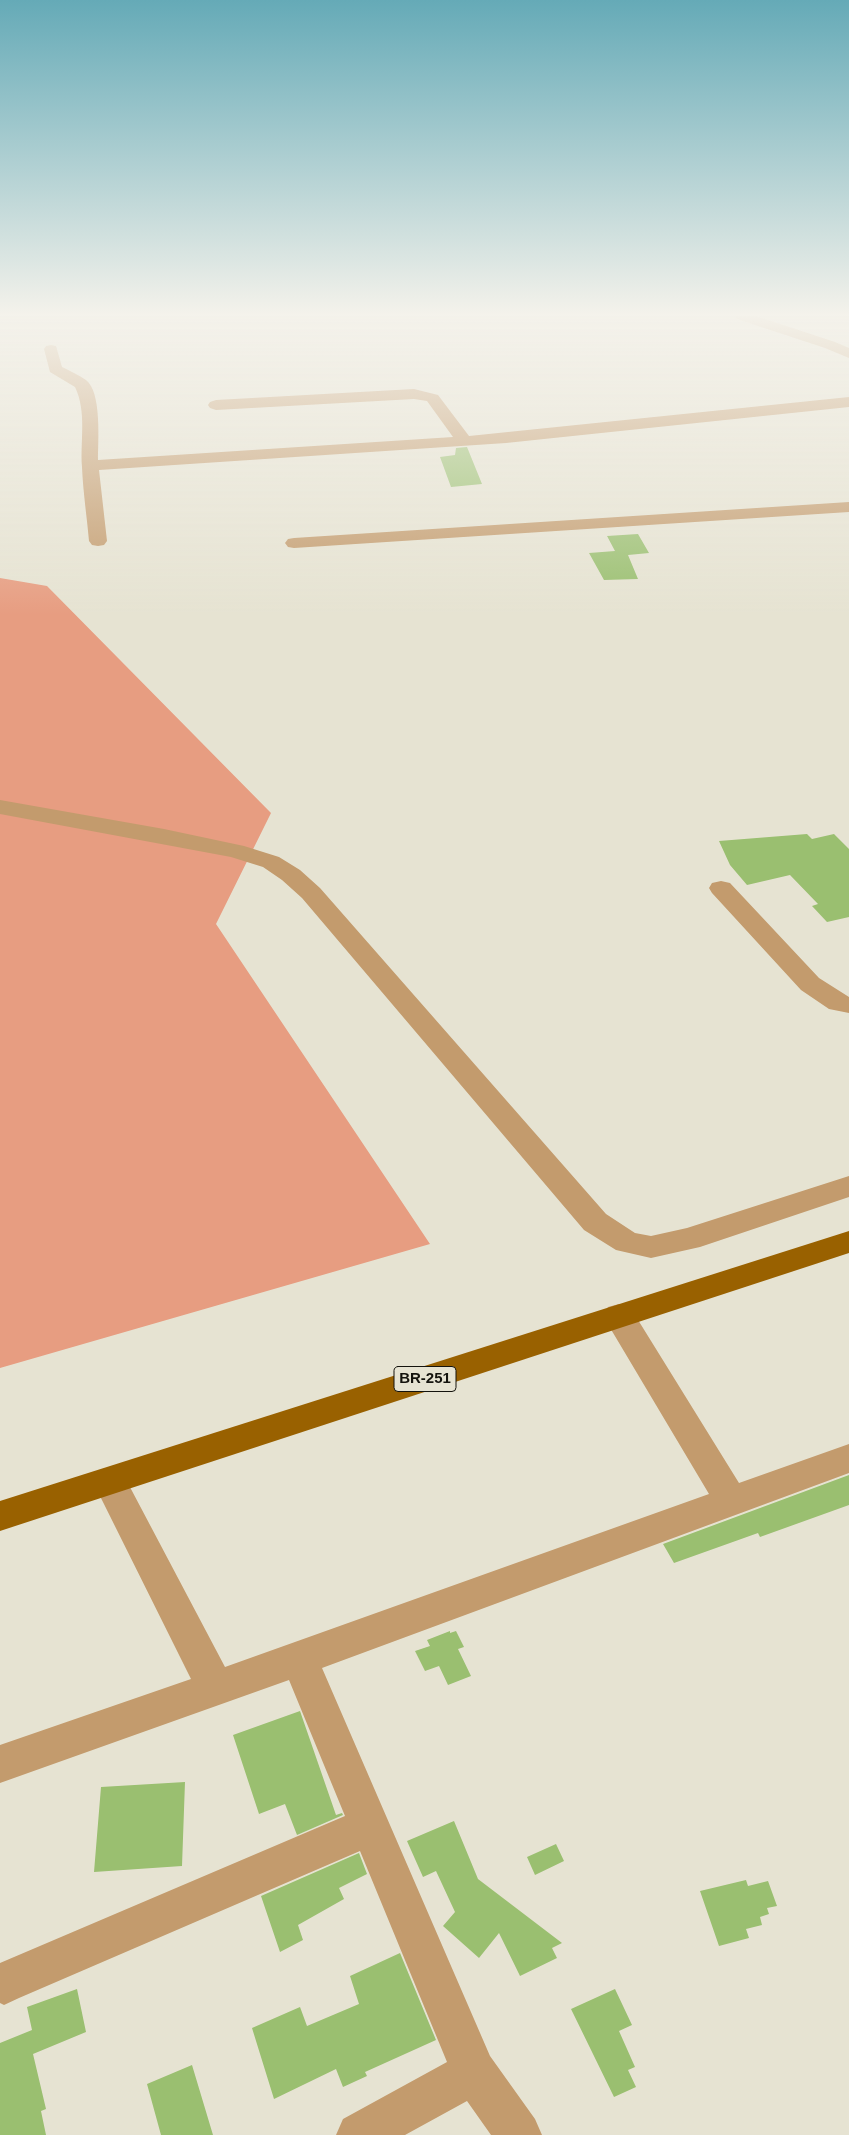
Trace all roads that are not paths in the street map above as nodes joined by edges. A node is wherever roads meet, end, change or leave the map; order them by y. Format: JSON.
{"nodes":[{"id":1,"x":88,"y":416,"type":"edge"},
{"id":2,"x":446,"y":416,"type":"edge"},
{"id":3,"x":715,"y":416,"type":"edge"},
{"id":4,"x":466,"y":441,"type":"junction"},
{"id":5,"x":90,"y":466,"type":"junction"},
{"id":6,"x":849,"y":507,"type":"edge"},
{"id":7,"x":98,"y":541,"type":"dead end"},
{"id":8,"x":294,"y":543,"type":"dead end"},
{"id":9,"x":0,"y":807,"type":"edge"},
{"id":10,"x":721,"y":888,"type":"dead end"},
{"id":11,"x":849,"y":1005,"type":"edge"},
{"id":12,"x":849,"y":1186,"type":"edge"},
{"id":13,"x":849,"y":1242,"type":"edge"},
{"id":14,"x":619,"y":1316,"type":"junction"},
{"id":15,"x":849,"y":1458,"type":"edge"},
{"id":16,"x":110,"y":1482,"type":"junction"},
{"id":17,"x":732,"y":1502,"type":"junction"},
{"id":18,"x":0,"y":1516,"type":"edge"},
{"id":19,"x":299,"y":1659,"type":"junction"},
{"id":20,"x":216,"y":1688,"type":"junction"},
{"id":21,"x":0,"y":1764,"type":"edge"},
{"id":22,"x":370,"y":1826,"type":"junction"},
{"id":23,"x":4,"y":1983,"type":"dead end"},
{"id":24,"x":474,"y":2072,"type":"junction"},
{"id":25,"x":359,"y":2135,"type":"edge"},
{"id":26,"x":519,"y":2135,"type":"edge"}],
"edges":[{"from":1,"to":5,"type":"street"},
{"from":2,"to":4,"type":"street"},
{"from":3,"to":4,"type":"street"},
{"from":4,"to":5,"type":"street"},
{"from":5,"to":7,"type":"street"},
{"from":6,"to":8,"type":"street"},
{"from":9,"to":12,"type":"street"},
{"from":10,"to":11,"type":"street"},
{"from":13,"to":14,"type":"main road","number":"BR-251"},
{"from":14,"to":16,"type":"main road","number":"BR-251"},
{"from":14,"to":17,"type":"street"},
{"from":15,"to":17,"type":"street"},
{"from":16,"to":18,"type":"main road","number":"BR-251"},
{"from":16,"to":20,"type":"street"},
{"from":17,"to":19,"type":"street"},
{"from":19,"to":20,"type":"street"},
{"from":19,"to":22,"type":"street"},
{"from":20,"to":21,"type":"street"},
{"from":22,"to":23,"type":"street"},
{"from":22,"to":24,"type":"street"},
{"from":24,"to":25,"type":"street"},
{"from":24,"to":26,"type":"street"}]}
